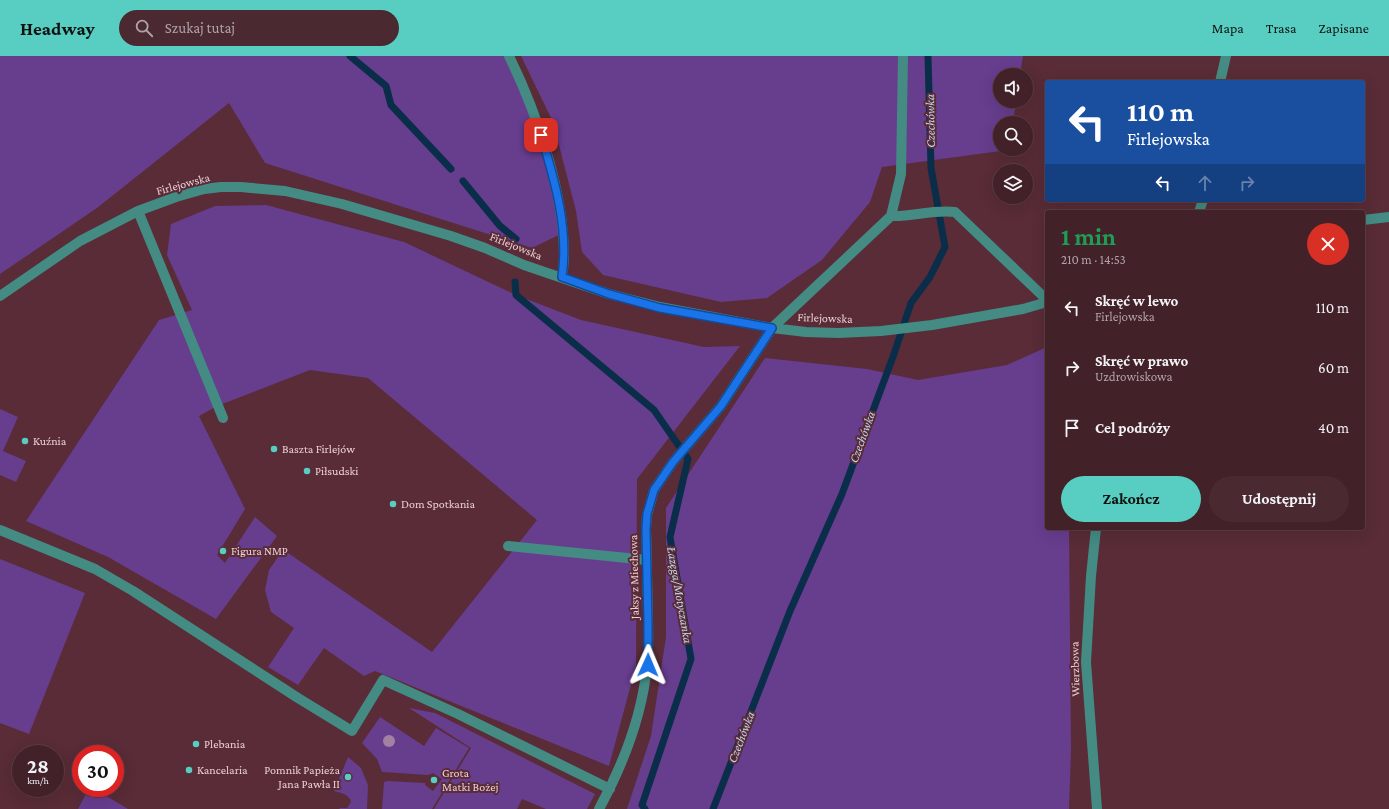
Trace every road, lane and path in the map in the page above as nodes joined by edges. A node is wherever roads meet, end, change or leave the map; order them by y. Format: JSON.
{"nodes":[{"id":1,"x":510,"y":56,"type":"edge"},
{"id":2,"x":903,"y":56,"type":"edge"},
{"id":3,"x":1226,"y":56,"type":"edge"},
{"id":4,"x":1220,"y":80,"type":"edge"},
{"id":5,"x":138,"y":211,"type":"junction"},
{"id":6,"x":891,"y":216,"type":"junction"},
{"id":7,"x":1389,"y":217,"type":"edge"},
{"id":8,"x":1365,"y":220,"type":"edge"},
{"id":9,"x":562,"y":277,"type":"junction"},
{"id":10,"x":0,"y":296,"type":"edge"},
{"id":11,"x":1045,"y":299,"type":"edge"},
{"id":12,"x":1045,"y":302,"type":"edge"},
{"id":13,"x":772,"y":328,"type":"junction"},
{"id":14,"x":223,"y":418,"type":"dead end"},
{"id":15,"x":0,"y":530,"type":"edge"},
{"id":16,"x":1096,"y":530,"type":"edge"},
{"id":17,"x":508,"y":546,"type":"dead end"},
{"id":18,"x":647,"y":560,"type":"junction"},
{"id":19,"x":610,"y":789,"type":"junction"},
{"id":20,"x":599,"y":809,"type":"edge"},
{"id":21,"x":1097,"y":809,"type":"edge"}],
"edges":[{"from":1,"to":9,"type":"street"},
{"from":2,"to":6,"type":"street"},
{"from":3,"to":4,"type":"street"},
{"from":5,"to":9,"type":"street","name":"Firlejowska"},
{"from":5,"to":10,"type":"street","name":"Firlejowska"},
{"from":5,"to":14,"type":"street"},
{"from":6,"to":11,"type":"street"},
{"from":6,"to":13,"type":"street","name":"Jaksy z Miechowa"},
{"from":7,"to":8,"type":"street"},
{"from":9,"to":13,"type":"street","name":"Firlejowska"},
{"from":12,"to":13,"type":"street","name":"Firlejowska"},
{"from":13,"to":18,"type":"street","name":"Jaksy z Miechowa"},
{"from":15,"to":19,"type":"street"},
{"from":16,"to":21,"type":"street","name":"Wierzbowa"},
{"from":17,"to":18,"type":"street"},
{"from":18,"to":19,"type":"street","name":"Jaksy z Miechowa"},
{"from":19,"to":20,"type":"street","name":"Jaksy z Miechowa"}]}
